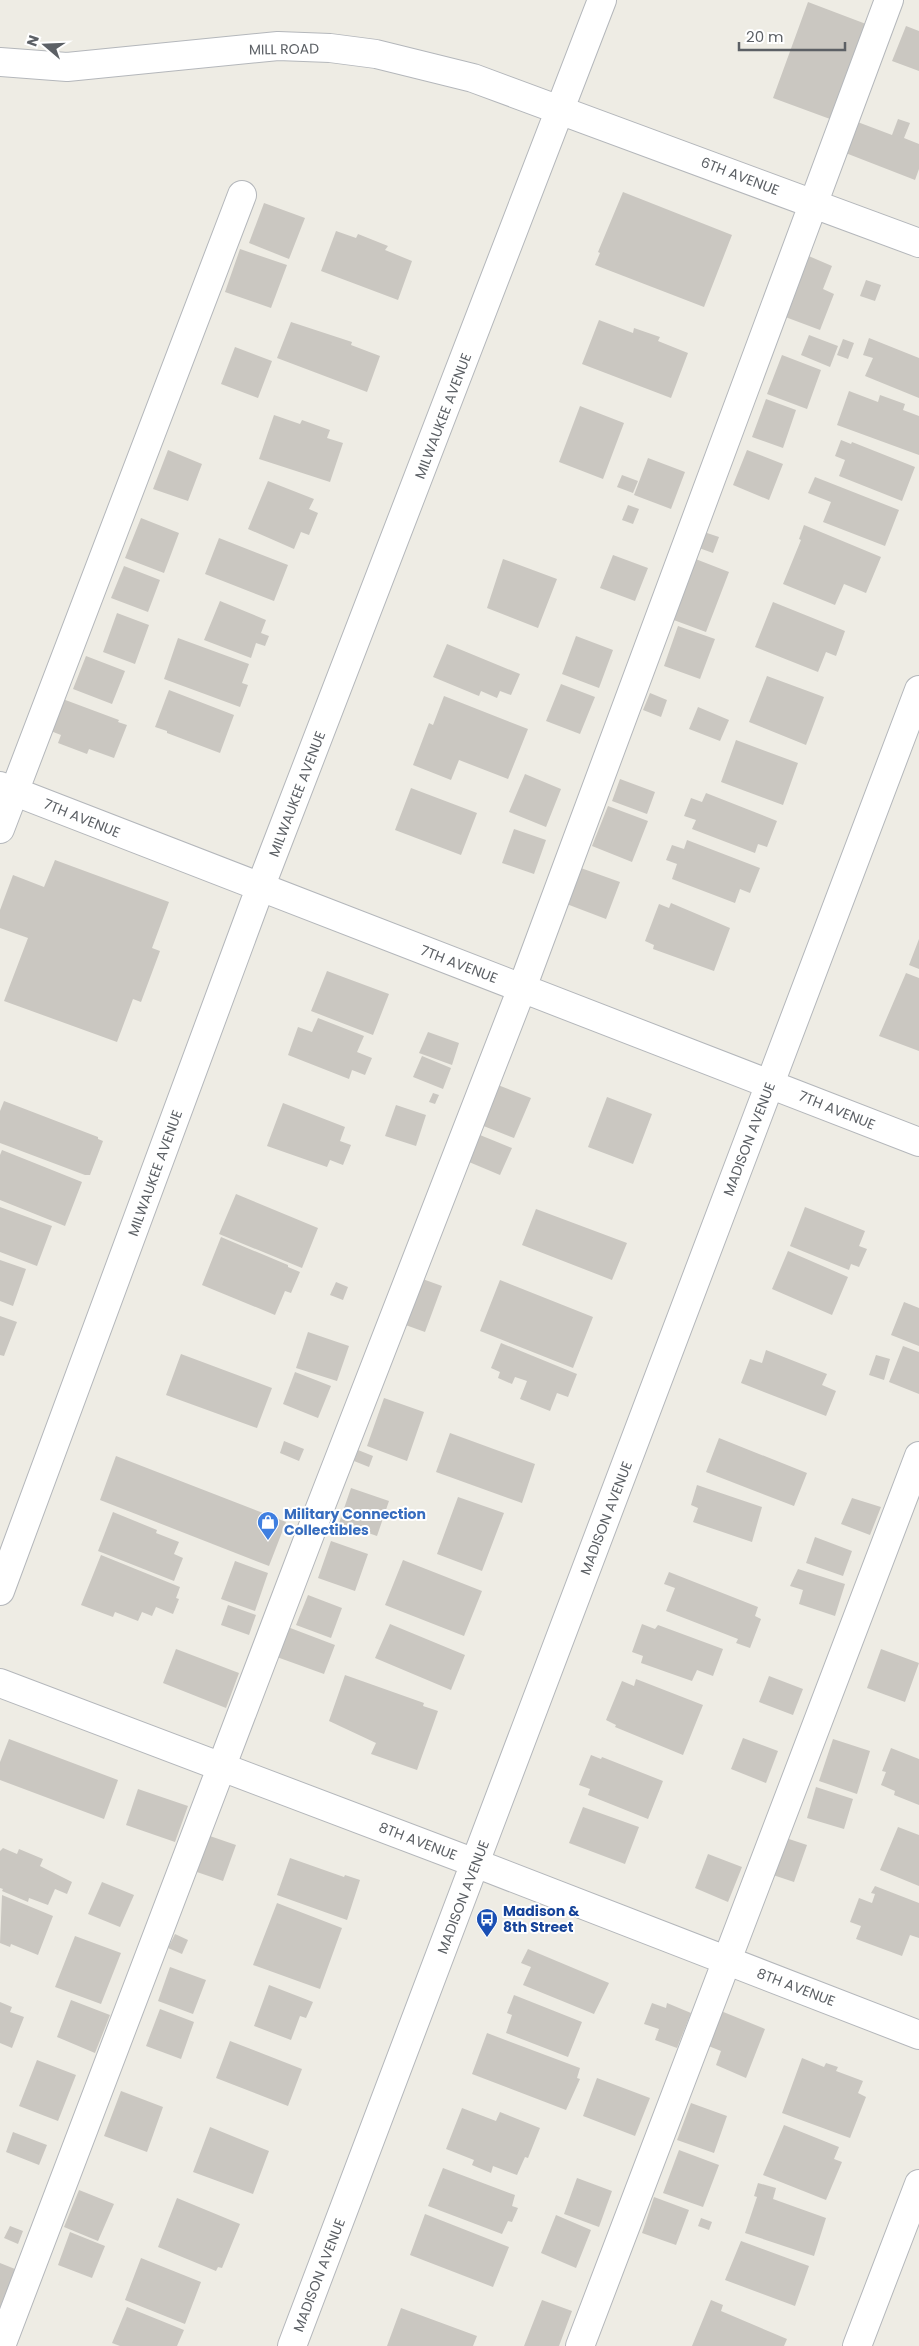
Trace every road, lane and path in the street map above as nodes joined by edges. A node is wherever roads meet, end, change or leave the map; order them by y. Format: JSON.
{"nodes":[{"id":1,"x":602,"y":0,"type":"edge"},
{"id":2,"x":889,"y":0,"type":"edge"},
{"id":3,"x":0,"y":62,"type":"edge"},
{"id":4,"x":561,"y":110,"type":"junction"},
{"id":5,"x":242,"y":195,"type":"dead end"},
{"id":6,"x":813,"y":204,"type":"junction"},
{"id":7,"x":919,"y":243,"type":"edge"},
{"id":8,"x":919,"y":690,"type":"edge"},
{"id":9,"x":7,"y":789,"type":"edge"},
{"id":10,"x":0,"y":829,"type":"edge"},
{"id":11,"x":260,"y":888,"type":"junction"},
{"id":12,"x":522,"y":988,"type":"junction"},
{"id":13,"x":770,"y":1083,"type":"junction"},
{"id":14,"x":919,"y":1142,"type":"edge"},
{"id":15,"x":919,"y":1456,"type":"edge"},
{"id":16,"x":0,"y":1590,"type":"edge"},
{"id":17,"x":0,"y":1683,"type":"edge"},
{"id":18,"x":222,"y":1766,"type":"junction"},
{"id":19,"x":476,"y":1862,"type":"junction"},
{"id":20,"x":727,"y":1960,"type":"junction"},
{"id":21,"x":919,"y":2035,"type":"edge"},
{"id":22,"x":919,"y":2184,"type":"edge"},
{"id":23,"x":1,"y":2346,"type":"edge"},
{"id":24,"x":292,"y":2346,"type":"edge"},
{"id":25,"x":580,"y":2346,"type":"edge"},
{"id":26,"x":857,"y":2346,"type":"edge"}],
"edges":[{"from":1,"to":4,"type":"street","name":"MILWAUKEE AVENUE"},
{"from":2,"to":6,"type":"street"},
{"from":3,"to":4,"type":"street","name":"MILL ROAD"},
{"from":4,"to":6,"type":"street","name":"6TH AVENUE"},
{"from":4,"to":11,"type":"street","name":"MILWAUKEE AVENUE"},
{"from":5,"to":9,"type":"street"},
{"from":6,"to":7,"type":"street","name":"6TH AVENUE"},
{"from":6,"to":12,"type":"street"},
{"from":8,"to":13,"type":"street","name":"MADISON AVENUE"},
{"from":9,"to":10,"type":"street"},
{"from":9,"to":11,"type":"street","name":"7TH AVENUE"},
{"from":11,"to":12,"type":"street","name":"7TH AVENUE"},
{"from":11,"to":16,"type":"street","name":"MILWAUKEE AVENUE"},
{"from":12,"to":13,"type":"street","name":"7TH AVENUE"},
{"from":12,"to":18,"type":"street"},
{"from":13,"to":14,"type":"street","name":"7TH AVENUE"},
{"from":13,"to":19,"type":"street","name":"MADISON AVENUE"},
{"from":15,"to":20,"type":"street"},
{"from":17,"to":18,"type":"street","name":"8TH AVENUE"},
{"from":18,"to":19,"type":"street","name":"8TH AVENUE"},
{"from":18,"to":23,"type":"street"},
{"from":19,"to":20,"type":"street","name":"8TH AVENUE"},
{"from":19,"to":24,"type":"street","name":"MADISON AVENUE"},
{"from":20,"to":21,"type":"street","name":"8TH AVENUE"},
{"from":20,"to":25,"type":"street"},
{"from":22,"to":26,"type":"street"}]}
